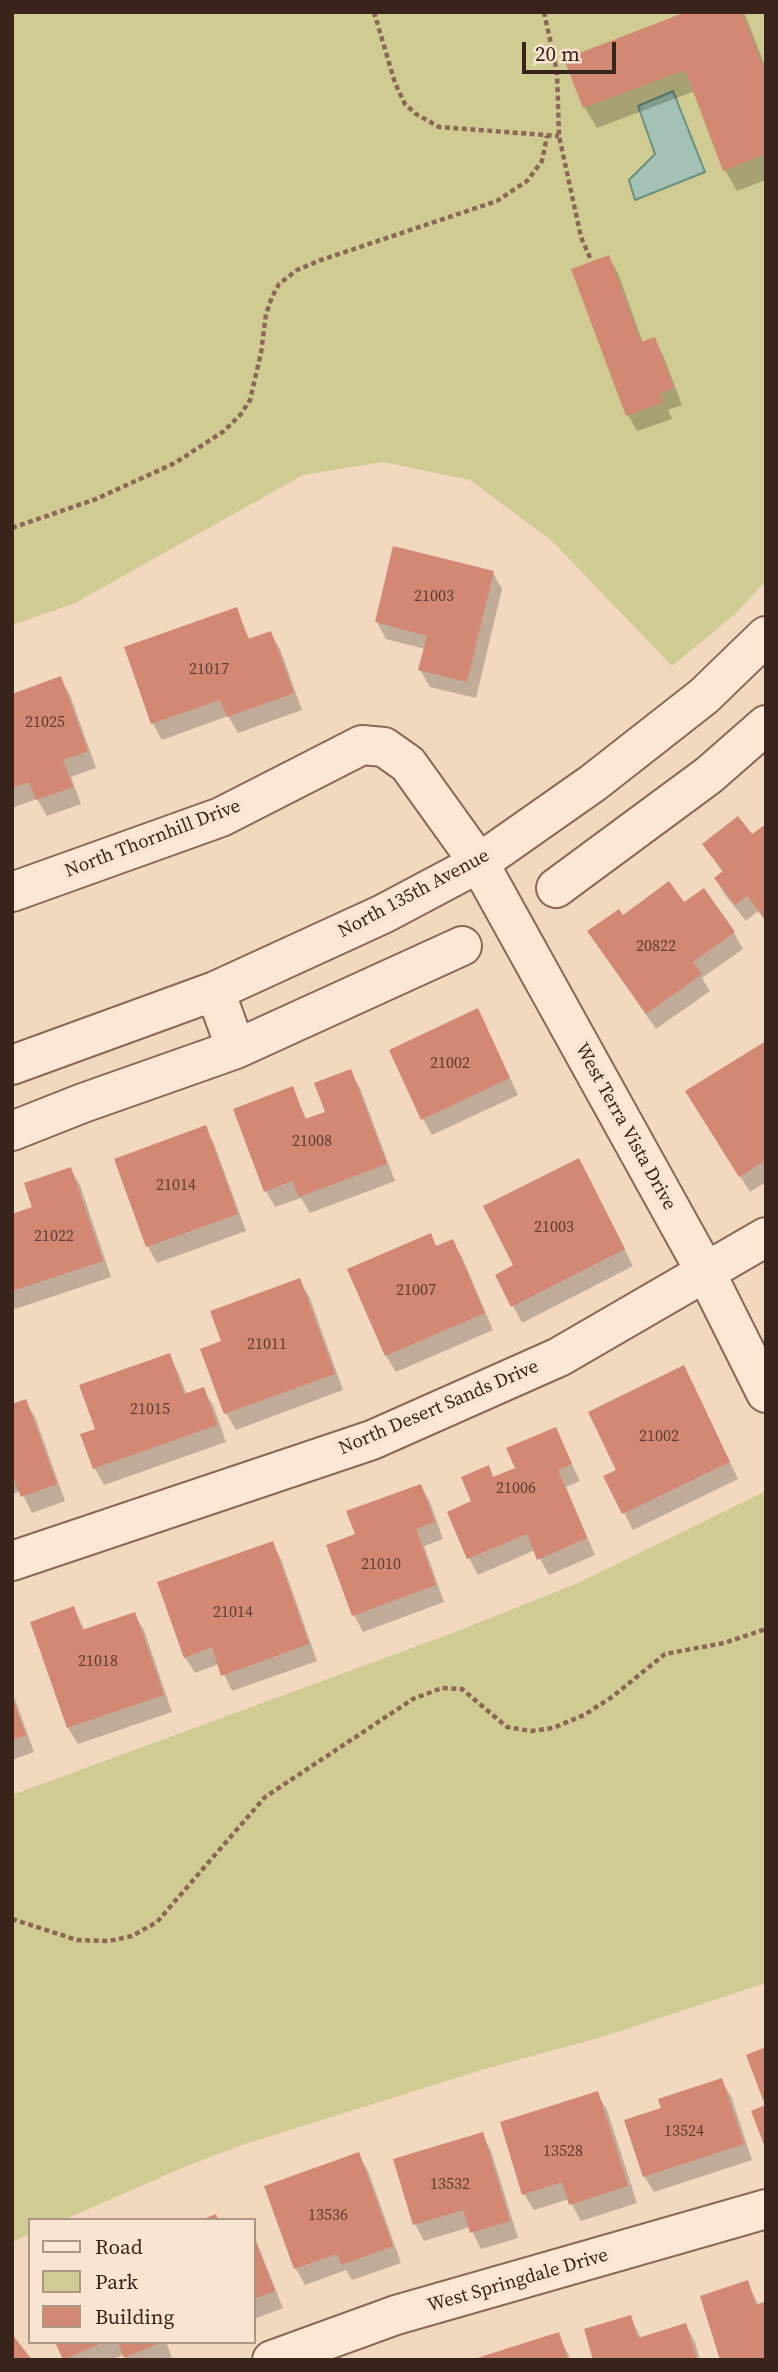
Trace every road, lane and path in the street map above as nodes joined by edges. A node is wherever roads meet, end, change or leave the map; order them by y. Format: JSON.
{"nodes":[{"id":1,"x":374,"y":12,"type":"edge"},
{"id":2,"x":544,"y":12,"type":"edge"},
{"id":3,"x":547,"y":135,"type":"junction"},
{"id":4,"x":559,"y":136,"type":"junction"},
{"id":5,"x":591,"y":260,"type":"dead end"},
{"id":6,"x":12,"y":528,"type":"edge"},
{"id":7,"x":766,"y":636,"type":"edge"},
{"id":8,"x":766,"y":726,"type":"edge"},
{"id":9,"x":479,"y":863,"type":"junction"},
{"id":10,"x":556,"y":888,"type":"dead end"},
{"id":11,"x":12,"y":892,"type":"edge"},
{"id":12,"x":462,"y":946,"type":"dead end"},
{"id":13,"x":215,"y":991,"type":"junction"},
{"id":14,"x":236,"y":1049,"type":"junction"},
{"id":15,"x":12,"y":1065,"type":"edge"},
{"id":16,"x":12,"y":1131,"type":"edge"},
{"id":17,"x":766,"y":1237,"type":"edge"},
{"id":18,"x":705,"y":1271,"type":"junction"},
{"id":19,"x":766,"y":1393,"type":"edge"},
{"id":20,"x":12,"y":1561,"type":"edge"},
{"id":21,"x":766,"y":1629,"type":"edge"},
{"id":22,"x":12,"y":1919,"type":"edge"},
{"id":23,"x":766,"y":2209,"type":"edge"},
{"id":24,"x":272,"y":2360,"type":"edge"}],
"edges":[{"from":1,"to":3,"type":"path"},
{"from":2,"to":4,"type":"path"},
{"from":3,"to":4,"type":"path"},
{"from":3,"to":6,"type":"path"},
{"from":4,"to":5,"type":"path"},
{"from":7,"to":9,"type":"street","name":"North 135th Avenue"},
{"from":8,"to":10,"type":"street"},
{"from":9,"to":11,"type":"street","name":"North Thornhill Drive"},
{"from":9,"to":13,"type":"street","name":"North 135th Avenue"},
{"from":9,"to":18,"type":"street","name":"West Terra Vista Drive"},
{"from":12,"to":14,"type":"street"},
{"from":13,"to":14,"type":"street"},
{"from":13,"to":15,"type":"street","name":"North 135th Avenue"},
{"from":14,"to":16,"type":"street"},
{"from":17,"to":18,"type":"street","name":"North Desert Sands Drive"},
{"from":18,"to":19,"type":"street","name":"West Terra Vista Drive"},
{"from":18,"to":20,"type":"street","name":"North Desert Sands Drive"},
{"from":21,"to":22,"type":"path"},
{"from":23,"to":24,"type":"street","name":"West Springdale Drive"}]}
